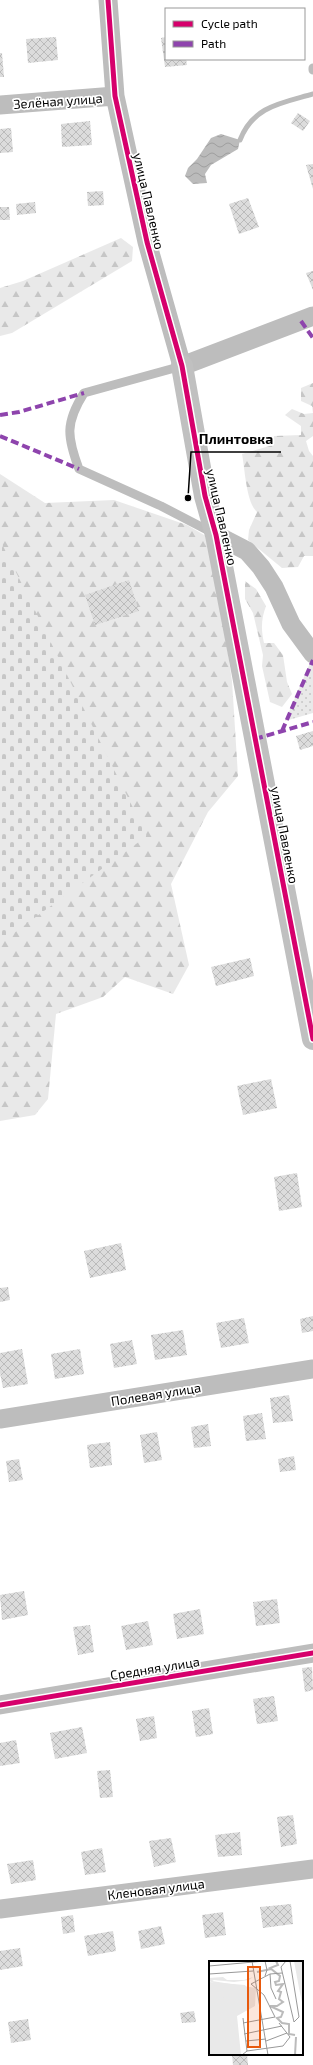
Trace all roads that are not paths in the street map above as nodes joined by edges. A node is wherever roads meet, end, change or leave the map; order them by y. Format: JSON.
{"nodes":[{"id":1,"x":108,"y":0,"type":"edge"},
{"id":2,"x":115,"y":96,"type":"junction"},
{"id":3,"x":0,"y":105,"type":"edge"},
{"id":4,"x":313,"y":316,"type":"edge"},
{"id":5,"x":182,"y":366,"type":"junction"},
{"id":6,"x":216,"y":535,"type":"junction"},
{"id":7,"x":313,"y":654,"type":"edge"},
{"id":8,"x":313,"y":1039,"type":"edge"},
{"id":9,"x":313,"y":1369,"type":"edge"},
{"id":10,"x":0,"y":1419,"type":"edge"},
{"id":11,"x":313,"y":1653,"type":"edge"},
{"id":12,"x":0,"y":1704,"type":"edge"},
{"id":13,"x":313,"y":1869,"type":"edge"},
{"id":14,"x":0,"y":1909,"type":"edge"}],
"edges":[{"from":1,"to":2,"type":"street","name":"улица Павленко"},
{"from":2,"to":3,"type":"street","name":"Зелёная улица"},
{"from":2,"to":5,"type":"street","name":"улица Павленко"},
{"from":4,"to":5,"type":"street"},
{"from":5,"to":6,"type":"street","name":"улица Павленко"},
{"from":5,"to":6,"type":"lane"},
{"from":6,"to":7,"type":"street"},
{"from":6,"to":8,"type":"street","name":"улица Павленко"},
{"from":9,"to":10,"type":"street","name":"Полевая улица"},
{"from":11,"to":12,"type":"street","name":"Средняя улица"},
{"from":13,"to":14,"type":"street","name":"Кленовая улица"}]}
